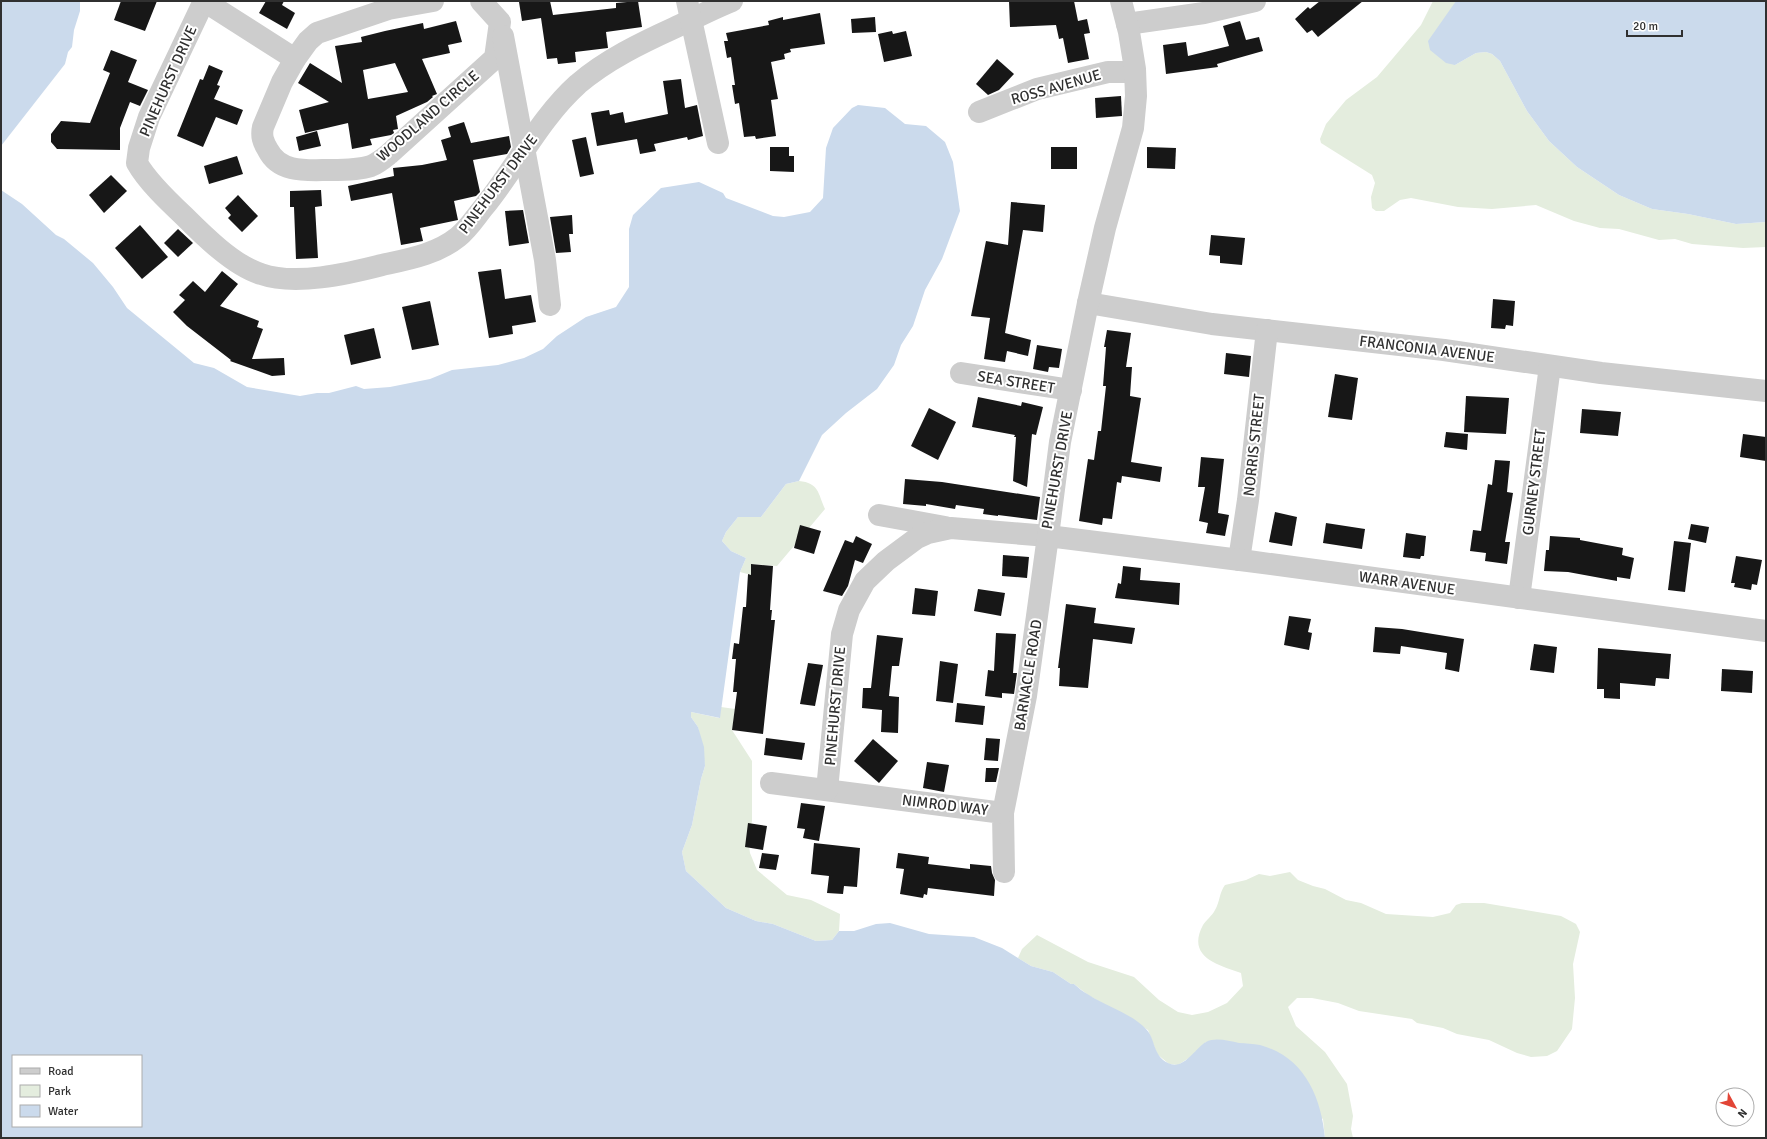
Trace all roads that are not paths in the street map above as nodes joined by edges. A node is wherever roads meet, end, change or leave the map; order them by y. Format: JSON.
{"nodes":[{"id":1,"x":204,"y":1,"type":"edge"},
{"id":2,"x":433,"y":1,"type":"edge"},
{"id":3,"x":481,"y":1,"type":"edge"},
{"id":4,"x":496,"y":1,"type":"edge"},
{"id":5,"x":732,"y":1,"type":"edge"},
{"id":6,"x":1121,"y":1,"type":"edge"},
{"id":7,"x":1256,"y":1,"type":"edge"},
{"id":8,"x":1216,"y":6,"type":"edge"},
{"id":9,"x":689,"y":10,"type":"edge"},
{"id":10,"x":500,"y":22,"type":"junction"},
{"id":11,"x":1127,"y":24,"type":"junction"},
{"id":12,"x":295,"y":59,"type":"junction"},
{"id":13,"x":1135,"y":72,"type":"junction"},
{"id":14,"x":979,"y":112,"type":"dead end"},
{"id":15,"x":718,"y":143,"type":"dead end"},
{"id":16,"x":524,"y":152,"type":"junction"},
{"id":17,"x":1088,"y":303,"type":"junction"},
{"id":18,"x":550,"y":305,"type":"dead end"},
{"id":19,"x":1267,"y":330,"type":"junction"},
{"id":20,"x":1550,"y":366,"type":"junction"},
{"id":21,"x":961,"y":374,"type":"dead end"},
{"id":22,"x":1071,"y":390,"type":"junction"},
{"id":23,"x":1766,"y":391,"type":"edge"},
{"id":24,"x":879,"y":515,"type":"dead end"},
{"id":25,"x":951,"y":528,"type":"junction"},
{"id":26,"x":1048,"y":536,"type":"junction"},
{"id":27,"x":1239,"y":560,"type":"junction"},
{"id":28,"x":1519,"y":598,"type":"junction"},
{"id":29,"x":1766,"y":631,"type":"edge"},
{"id":30,"x":771,"y":783,"type":"dead end"},
{"id":31,"x":827,"y":790,"type":"junction"},
{"id":32,"x":1004,"y":813,"type":"junction"},
{"id":33,"x":1004,"y":872,"type":"dead end"}],
"edges":[{"from":1,"to":12,"type":"street"},
{"from":1,"to":16,"type":"street","name":"PINEHURST DRIVE"},
{"from":2,"to":12,"type":"street","name":"WOODLAND CIRCLE"},
{"from":3,"to":10,"type":"street"},
{"from":4,"to":10,"type":"street"},
{"from":5,"to":9,"type":"street","name":"PINEHURST DRIVE"},
{"from":6,"to":11,"type":"street","name":"PINEHURST DRIVE"},
{"from":7,"to":8,"type":"street"},
{"from":8,"to":11,"type":"street"},
{"from":9,"to":15,"type":"street"},
{"from":9,"to":16,"type":"street","name":"PINEHURST DRIVE"},
{"from":10,"to":12,"type":"street","name":"WOODLAND CIRCLE"},
{"from":10,"to":16,"type":"street"},
{"from":11,"to":13,"type":"street","name":"PINEHURST DRIVE"},
{"from":13,"to":14,"type":"street","name":"ROSS AVENUE"},
{"from":13,"to":17,"type":"street","name":"PINEHURST DRIVE"},
{"from":16,"to":18,"type":"street"},
{"from":17,"to":19,"type":"street","name":"FRANCONIA AVENUE"},
{"from":17,"to":22,"type":"street","name":"PINEHURST DRIVE"},
{"from":19,"to":20,"type":"street","name":"FRANCONIA AVENUE"},
{"from":19,"to":27,"type":"street","name":"NORRIS STREET"},
{"from":20,"to":23,"type":"street","name":"FRANCONIA AVENUE"},
{"from":20,"to":28,"type":"street","name":"GURNEY STREET"},
{"from":21,"to":22,"type":"street","name":"SEA STREET"},
{"from":22,"to":26,"type":"street","name":"PINEHURST DRIVE"},
{"from":24,"to":25,"type":"street"},
{"from":25,"to":26,"type":"street","name":"PINEHURST DRIVE"},
{"from":25,"to":31,"type":"street","name":"PINEHURST DRIVE"},
{"from":26,"to":27,"type":"street","name":"WARR AVENUE"},
{"from":26,"to":32,"type":"street","name":"BARNACLE ROAD"},
{"from":27,"to":28,"type":"street","name":"WARR AVENUE"},
{"from":28,"to":29,"type":"street","name":"WARR AVENUE"},
{"from":30,"to":31,"type":"street","name":"NIMROD WAY"},
{"from":31,"to":32,"type":"street","name":"NIMROD WAY"},
{"from":32,"to":33,"type":"street","name":"NIMROD WAY"}]}
